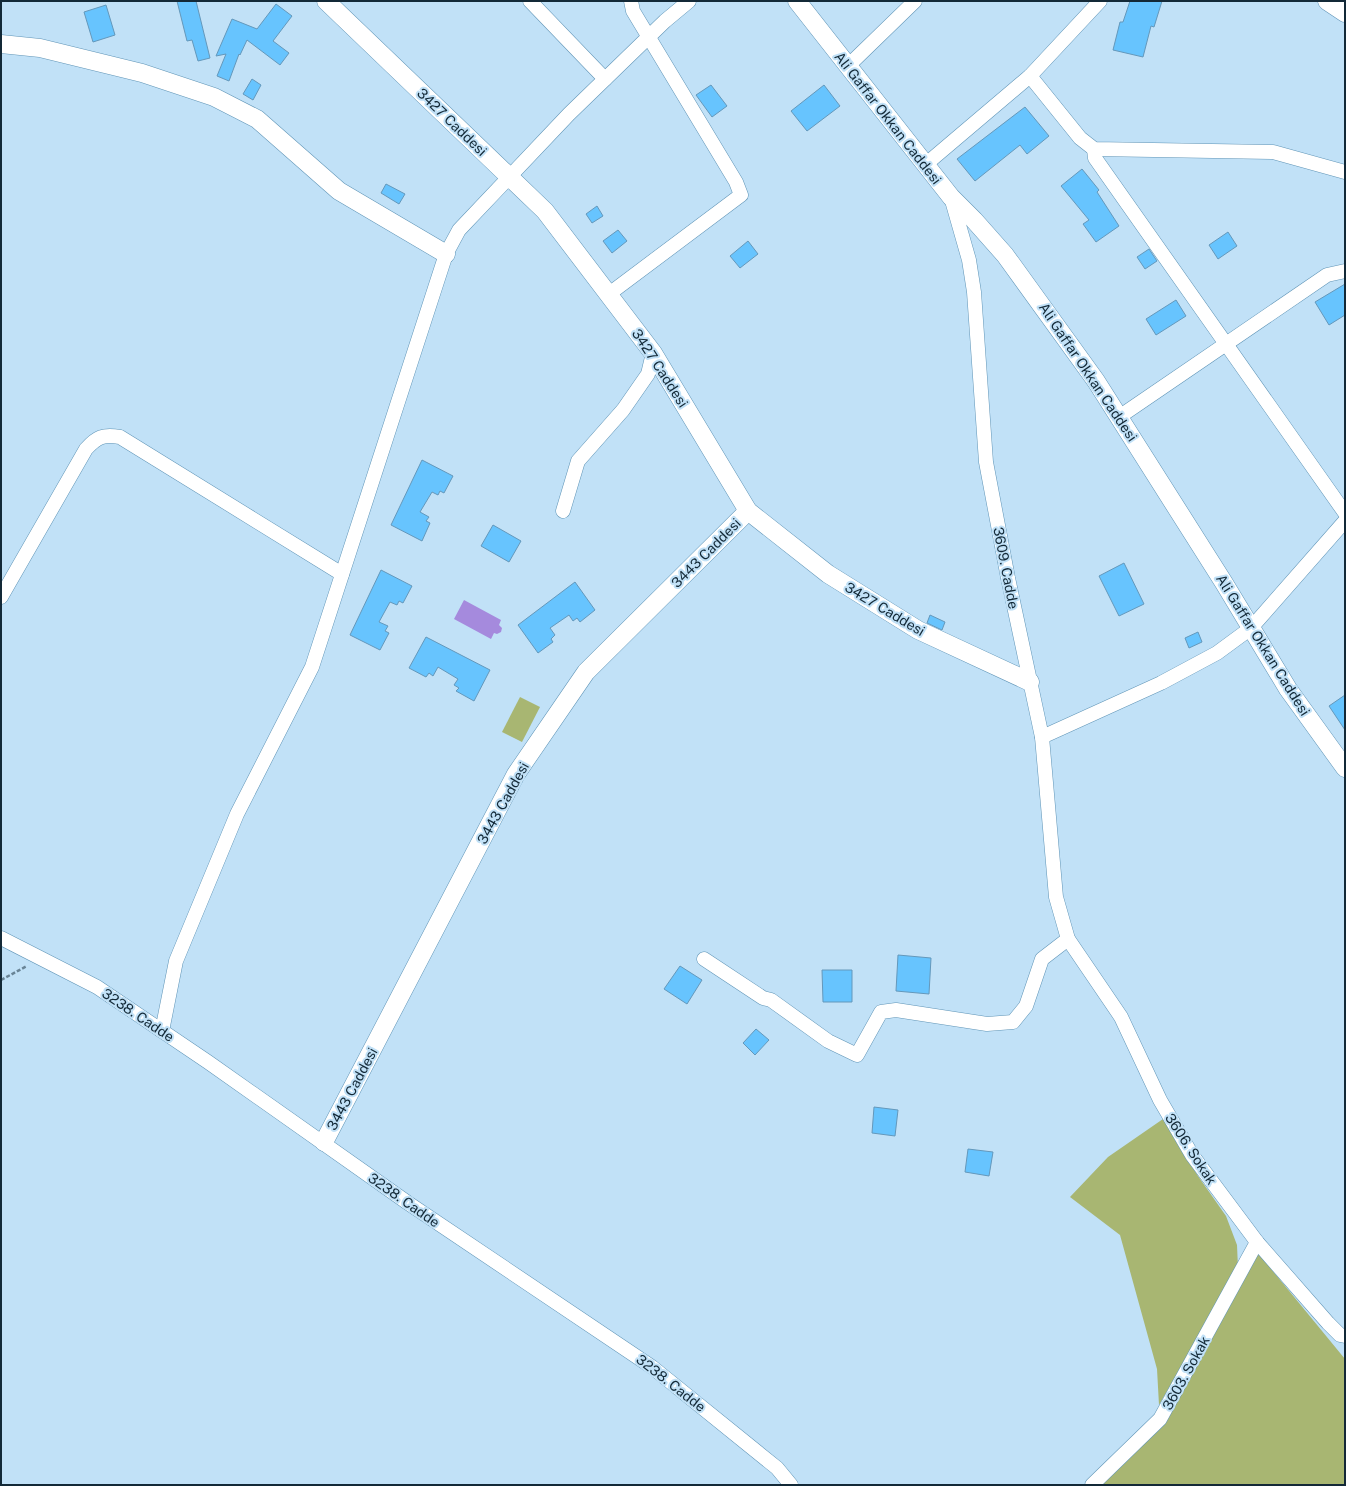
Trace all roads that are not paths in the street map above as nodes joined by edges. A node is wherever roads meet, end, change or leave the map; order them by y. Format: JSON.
{"nodes":[{"id":1,"x":530,"y":1,"type":"edge"},
{"id":2,"x":631,"y":1,"type":"edge"},
{"id":3,"x":689,"y":1,"type":"edge"},
{"id":4,"x":797,"y":1,"type":"edge"},
{"id":5,"x":915,"y":1,"type":"edge"},
{"id":6,"x":1100,"y":1,"type":"edge"},
{"id":7,"x":1327,"y":1,"type":"edge"},
{"id":8,"x":331,"y":3,"type":"edge"},
{"id":9,"x":1345,"y":13,"type":"edge"},
{"id":10,"x":648,"y":37,"type":"junction"},
{"id":11,"x":1,"y":44,"type":"edge"},
{"id":12,"x":848,"y":66,"type":"junction"},
{"id":13,"x":1030,"y":76,"type":"junction"},
{"id":14,"x":605,"y":79,"type":"junction"},
{"id":15,"x":1094,"y":148,"type":"junction"},
{"id":16,"x":925,"y":165,"type":"junction"},
{"id":17,"x":1345,"y":172,"type":"edge"},
{"id":18,"x":509,"y":176,"type":"junction"},
{"id":19,"x":951,"y":197,"type":"junction"},
{"id":20,"x":446,"y":254,"type":"junction"},
{"id":21,"x":1345,"y":272,"type":"edge"},
{"id":22,"x":609,"y":294,"type":"junction"},
{"id":23,"x":1227,"y":344,"type":"junction"},
{"id":24,"x":654,"y":353,"type":"junction"},
{"id":25,"x":1119,"y":417,"type":"junction"},
{"id":26,"x":563,"y":511,"type":"dead end"},
{"id":27,"x":748,"y":511,"type":"junction"},
{"id":28,"x":1345,"y":513,"type":"edge"},
{"id":29,"x":1345,"y":521,"type":"edge"},
{"id":30,"x":342,"y":574,"type":"junction"},
{"id":31,"x":1,"y":596,"type":"edge"},
{"id":32,"x":1251,"y":628,"type":"junction"},
{"id":33,"x":1030,"y":682,"type":"junction"},
{"id":34,"x":1042,"y":737,"type":"junction"},
{"id":35,"x":1345,"y":768,"type":"edge"},
{"id":36,"x":1,"y":938,"type":"edge"},
{"id":37,"x":1068,"y":939,"type":"junction"},
{"id":38,"x":704,"y":959,"type":"dead end"},
{"id":39,"x":162,"y":1031,"type":"junction"},
{"id":40,"x":324,"y":1142,"type":"junction"},
{"id":41,"x":1256,"y":1242,"type":"junction"},
{"id":42,"x":1345,"y":1336,"type":"edge"},
{"id":43,"x":791,"y":1485,"type":"edge"},
{"id":44,"x":1092,"y":1485,"type":"edge"}],
"edges":[{"from":1,"to":14,"type":"street"},
{"from":2,"to":10,"type":"street"},
{"from":3,"to":10,"type":"street"},
{"from":4,"to":12,"type":"street","name":"Ali Gaffar Okkan Caddesi"},
{"from":5,"to":12,"type":"street"},
{"from":6,"to":13,"type":"street"},
{"from":7,"to":9,"type":"street"},
{"from":8,"to":18,"type":"street","name":"3427 Caddesi"},
{"from":10,"to":14,"type":"street"},
{"from":10,"to":22,"type":"street"},
{"from":11,"to":20,"type":"street"},
{"from":12,"to":16,"type":"street","name":"Ali Gaffar Okkan Caddesi"},
{"from":13,"to":15,"type":"street"},
{"from":13,"to":16,"type":"street"},
{"from":14,"to":18,"type":"street"},
{"from":15,"to":17,"type":"street"},
{"from":15,"to":23,"type":"street"},
{"from":16,"to":19,"type":"street","name":"Ali Gaffar Okkan Caddesi"},
{"from":18,"to":20,"type":"street"},
{"from":18,"to":22,"type":"street","name":"3427 Caddesi"},
{"from":19,"to":25,"type":"street","name":"Ali Gaffar Okkan Caddesi"},
{"from":19,"to":33,"type":"street","name":"3609. Cadde"},
{"from":20,"to":30,"type":"street"},
{"from":21,"to":23,"type":"street"},
{"from":22,"to":24,"type":"street","name":"3427 Caddesi"},
{"from":23,"to":25,"type":"street"},
{"from":23,"to":28,"type":"street"},
{"from":24,"to":26,"type":"street"},
{"from":24,"to":27,"type":"street","name":"3427 Caddesi"},
{"from":25,"to":32,"type":"street","name":"Ali Gaffar Okkan Caddesi"},
{"from":27,"to":33,"type":"street","name":"3427 Caddesi"},
{"from":27,"to":40,"type":"street","name":"3443 Caddesi"},
{"from":29,"to":32,"type":"street"},
{"from":30,"to":31,"type":"street"},
{"from":30,"to":39,"type":"street"},
{"from":32,"to":34,"type":"street"},
{"from":32,"to":35,"type":"street","name":"Ali Gaffar Okkan Caddesi"},
{"from":33,"to":34,"type":"street","name":"3609. Cadde"},
{"from":34,"to":37,"type":"street","name":"3609. Cadde"},
{"from":36,"to":39,"type":"street","name":"3238. Cadde"},
{"from":37,"to":38,"type":"street"},
{"from":37,"to":41,"type":"street","name":"3606. Sokak"},
{"from":39,"to":40,"type":"street","name":"3238. Cadde"},
{"from":40,"to":43,"type":"street","name":"3238. Cadde"},
{"from":41,"to":42,"type":"street","name":"3606. Sokak"},
{"from":41,"to":44,"type":"street","name":"3603. Sokak"}]}
